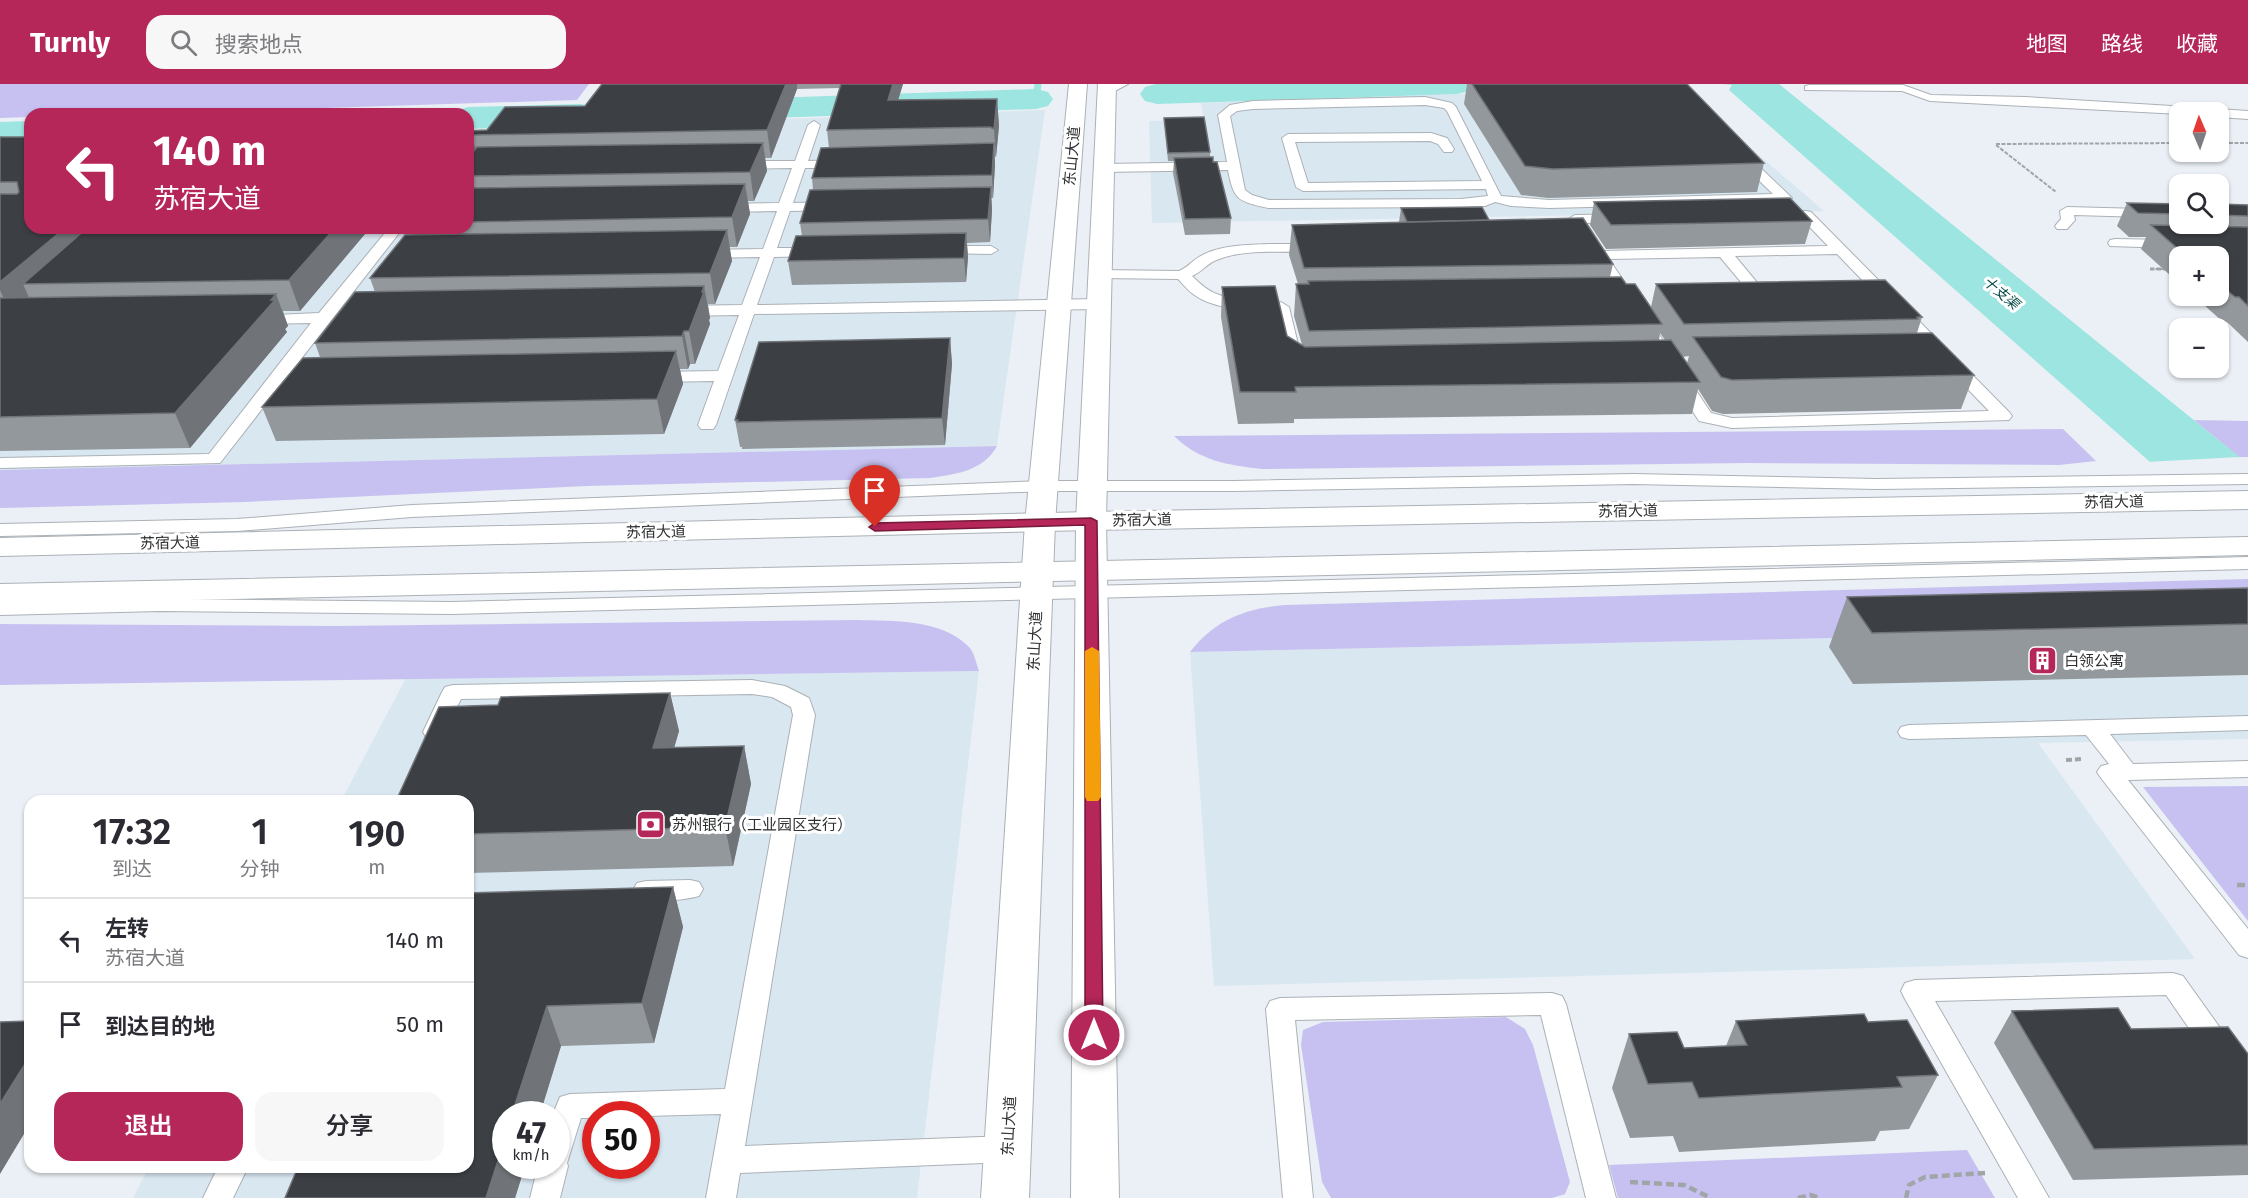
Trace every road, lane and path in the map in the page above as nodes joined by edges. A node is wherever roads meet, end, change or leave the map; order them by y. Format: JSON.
{"nodes":[{"id":1,"x":1078,"y":84,"type":"edge"},
{"id":2,"x":1112,"y":86,"type":"edge"},
{"id":3,"x":1809,"y":88,"type":"dead end"},
{"id":4,"x":1459,"y":98,"type":"dead end"},
{"id":5,"x":1439,"y":102,"type":"junction"},
{"id":6,"x":2169,"y":110,"type":"edge"},
{"id":7,"x":2229,"y":114,"type":"edge"},
{"id":8,"x":2248,"y":115,"type":"edge"},
{"id":9,"x":814,"y":125,"type":"dead end"},
{"id":10,"x":2229,"y":143,"type":"edge"},
{"id":11,"x":2248,"y":143,"type":"edge"},
{"id":12,"x":2169,"y":144,"type":"edge"},
{"id":13,"x":1472,"y":148,"type":"junction"},
{"id":14,"x":1448,"y":149,"type":"junction"},
{"id":15,"x":1379,"y":150,"type":"dead end"},
{"id":16,"x":1736,"y":150,"type":"edge"},
{"id":17,"x":800,"y":164,"type":"junction"},
{"id":18,"x":856,"y":164,"type":"edge"},
{"id":19,"x":729,"y":165,"type":"edge"},
{"id":20,"x":1234,"y":166,"type":"junction"},
{"id":21,"x":1104,"y":168,"type":"junction"},
{"id":22,"x":1492,"y":192,"type":"junction"},
{"id":23,"x":843,"y":206,"type":"edge"},
{"id":24,"x":785,"y":207,"type":"junction"},
{"id":25,"x":703,"y":208,"type":"edge"},
{"id":26,"x":2080,"y":211,"type":"junction"},
{"id":27,"x":2169,"y":214,"type":"edge"},
{"id":28,"x":2062,"y":226,"type":"dead end"},
{"id":29,"x":391,"y":234,"type":"edge"},
{"id":30,"x":2115,"y":243,"type":"dead end"},
{"id":31,"x":2181,"y":244,"type":"edge"},
{"id":32,"x":1589,"y":247,"type":"junction"},
{"id":33,"x":1332,"y":248,"type":"edge"},
{"id":34,"x":991,"y":250,"type":"dead end"},
{"id":35,"x":1841,"y":250,"type":"junction"},
{"id":36,"x":921,"y":251,"type":"edge"},
{"id":37,"x":839,"y":252,"type":"edge"},
{"id":38,"x":768,"y":253,"type":"junction"},
{"id":39,"x":1724,"y":253,"type":"junction"},
{"id":40,"x":684,"y":254,"type":"edge"},
{"id":41,"x":2150,"y":269,"type":"dead end"},
{"id":42,"x":2169,"y":269,"type":"edge"},
{"id":43,"x":1100,"y":274,"type":"junction"},
{"id":44,"x":1181,"y":275,"type":"junction"},
{"id":45,"x":1868,"y":301,"type":"edge"},
{"id":46,"x":1891,"y":301,"type":"junction"},
{"id":47,"x":1606,"y":302,"type":"edge"},
{"id":48,"x":1630,"y":303,"type":"junction"},
{"id":49,"x":1743,"y":303,"type":"edge"},
{"id":50,"x":1059,"y":304,"type":"junction"},
{"id":51,"x":1099,"y":304,"type":"junction"},
{"id":52,"x":1654,"y":304,"type":"dead end"},
{"id":53,"x":1281,"y":307,"type":"junction"},
{"id":54,"x":1302,"y":307,"type":"edge"},
{"id":55,"x":748,"y":310,"type":"junction"},
{"id":56,"x":666,"y":311,"type":"edge"},
{"id":57,"x":323,"y":318,"type":"junction"},
{"id":58,"x":240,"y":319,"type":"edge"},
{"id":59,"x":1947,"y":358,"type":"junction"},
{"id":60,"x":1924,"y":359,"type":"edge"},
{"id":61,"x":1669,"y":363,"type":"junction"},
{"id":62,"x":1692,"y":363,"type":"dead end"},
{"id":63,"x":1646,"y":364,"type":"edge"},
{"id":64,"x":1314,"y":371,"type":"edge"},
{"id":65,"x":724,"y":376,"type":"junction"},
{"id":66,"x":642,"y":377,"type":"edge"},
{"id":67,"x":707,"y":425,"type":"dead end"},
{"id":68,"x":0,"y":463,"type":"edge"},
{"id":69,"x":2248,"y":479,"type":"edge"},
{"id":70,"x":1044,"y":486,"type":"junction"},
{"id":71,"x":2156,"y":491,"type":"junction"},
{"id":72,"x":2248,"y":500,"type":"edge"},
{"id":73,"x":1092,"y":504,"type":"junction"},
{"id":74,"x":1041,"y":523,"type":"junction"},
{"id":75,"x":0,"y":530,"type":"edge"},
{"id":76,"x":0,"y":547,"type":"edge"},
{"id":77,"x":2247,"y":557,"type":"edge"},
{"id":78,"x":1092,"y":583,"type":"junction"},
{"id":79,"x":1038,"y":584,"type":"junction"},
{"id":80,"x":0,"y":594,"type":"edge"},
{"id":81,"x":0,"y":609,"type":"edge"},
{"id":82,"x":2248,"y":723,"type":"edge"},
{"id":83,"x":2092,"y":727,"type":"junction"},
{"id":84,"x":1909,"y":732,"type":"dead end"},
{"id":85,"x":425,"y":751,"type":"edge"},
{"id":86,"x":2248,"y":769,"type":"edge"},
{"id":87,"x":2127,"y":772,"type":"junction"},
{"id":88,"x":690,"y":889,"type":"dead end"},
{"id":89,"x":620,"y":891,"type":"edge"},
{"id":90,"x":2248,"y":948,"type":"edge"},
{"id":91,"x":2248,"y":1090,"type":"edge"},
{"id":92,"x":739,"y":1101,"type":"junction"},
{"id":93,"x":570,"y":1106,"type":"edge"},
{"id":94,"x":1008,"y":1149,"type":"junction"},
{"id":95,"x":729,"y":1160,"type":"junction"},
{"id":96,"x":2018,"y":1170,"type":"junction"},
{"id":97,"x":230,"y":1173,"type":"edge"},
{"id":98,"x":550,"y":1179,"type":"edge"},
{"id":99,"x":1598,"y":1190,"type":"edge"},
{"id":100,"x":218,"y":1198,"type":"edge"},
{"id":101,"x":545,"y":1198,"type":"edge"},
{"id":102,"x":721,"y":1198,"type":"edge"},
{"id":103,"x":1005,"y":1198,"type":"edge"},
{"id":104,"x":1095,"y":1198,"type":"edge"},
{"id":105,"x":1298,"y":1198,"type":"edge"},
{"id":106,"x":1711,"y":1198,"type":"edge"},
{"id":107,"x":1798,"y":1198,"type":"edge"},
{"id":108,"x":1820,"y":1198,"type":"edge"},
{"id":109,"x":1906,"y":1198,"type":"edge"},
{"id":110,"x":2034,"y":1198,"type":"edge"}],
"edges":[{"from":1,"to":50,"type":"main road","name":"东山大道"},
{"from":2,"to":21,"type":"main road","name":"东山大道"},
{"from":3,"to":6,"type":"lane"},
{"from":4,"to":5,"type":"lane"},
{"from":5,"to":13,"type":"lane"},
{"from":5,"to":20,"type":"lane"},
{"from":7,"to":8,"type":"lane"},
{"from":9,"to":17,"type":"lane"},
{"from":10,"to":11,"type":"path"},
{"from":12,"to":26,"type":"path"},
{"from":13,"to":14,"type":"lane"},
{"from":13,"to":22,"type":"lane"},
{"from":14,"to":15,"type":"lane"},
{"from":14,"to":22,"type":"lane"},
{"from":16,"to":22,"type":"lane"},
{"from":17,"to":18,"type":"lane"},
{"from":17,"to":19,"type":"lane"},
{"from":17,"to":24,"type":"lane"},
{"from":20,"to":21,"type":"lane"},
{"from":20,"to":22,"type":"lane"},
{"from":21,"to":43,"type":"main road","name":"东山大道"},
{"from":23,"to":24,"type":"lane"},
{"from":24,"to":25,"type":"lane"},
{"from":24,"to":38,"type":"lane"},
{"from":26,"to":27,"type":"lane"},
{"from":26,"to":28,"type":"lane"},
{"from":29,"to":57,"type":"lane"},
{"from":30,"to":31,"type":"lane"},
{"from":32,"to":35,"type":"lane"},
{"from":32,"to":39,"type":"lane"},
{"from":32,"to":48,"type":"lane"},
{"from":33,"to":44,"type":"lane"},
{"from":34,"to":36,"type":"lane"},
{"from":35,"to":39,"type":"lane"},
{"from":35,"to":46,"type":"lane"},
{"from":37,"to":38,"type":"lane"},
{"from":38,"to":40,"type":"lane"},
{"from":38,"to":55,"type":"lane"},
{"from":39,"to":49,"type":"lane"},
{"from":41,"to":42,"type":"path"},
{"from":43,"to":44,"type":"lane"},
{"from":43,"to":51,"type":"main road","name":"东山大道"},
{"from":44,"to":53,"type":"lane"},
{"from":45,"to":46,"type":"lane"},
{"from":46,"to":59,"type":"lane"},
{"from":47,"to":48,"type":"lane"},
{"from":48,"to":52,"type":"lane"},
{"from":48,"to":61,"type":"lane"},
{"from":50,"to":51,"type":"lane"},
{"from":50,"to":55,"type":"lane"},
{"from":50,"to":70,"type":"main road","name":"东山大道"},
{"from":51,"to":73,"type":"main road","name":"东山大道"},
{"from":53,"to":54,"type":"lane"},
{"from":53,"to":64,"type":"lane"},
{"from":55,"to":56,"type":"lane"},
{"from":55,"to":65,"type":"lane"},
{"from":57,"to":58,"type":"lane"},
{"from":57,"to":68,"type":"lane"},
{"from":59,"to":60,"type":"lane"},
{"from":59,"to":61,"type":"lane"},
{"from":61,"to":62,"type":"lane"},
{"from":61,"to":63,"type":"lane"},
{"from":65,"to":66,"type":"lane"},
{"from":65,"to":67,"type":"lane"},
{"from":69,"to":71,"type":"lane"},
{"from":70,"to":73,"type":"lane"},
{"from":70,"to":74,"type":"main road","name":"东山大道"},
{"from":70,"to":75,"type":"lane"},
{"from":71,"to":72,"type":"main road","name":"苏宿大道"},
{"from":71,"to":73,"type":"main road","name":"苏宿大道"},
{"from":73,"to":74,"type":"main road","name":"苏宿大道"},
{"from":73,"to":78,"type":"main road","name":"东山大道"},
{"from":74,"to":76,"type":"main road","name":"苏宿大道"},
{"from":74,"to":79,"type":"main road","name":"东山大道"},
{"from":77,"to":78,"type":"lane"},
{"from":77,"to":78,"type":"main road"},
{"from":78,"to":79,"type":"main road"},
{"from":78,"to":104,"type":"main road","name":"东山大道"},
{"from":79,"to":80,"type":"main road"},
{"from":79,"to":81,"type":"lane"},
{"from":79,"to":94,"type":"main road","name":"东山大道"},
{"from":82,"to":83,"type":"lane"},
{"from":83,"to":84,"type":"lane"},
{"from":83,"to":87,"type":"lane"},
{"from":85,"to":92,"type":"lane"},
{"from":86,"to":87,"type":"lane"},
{"from":87,"to":90,"type":"lane"},
{"from":88,"to":89,"type":"lane"},
{"from":91,"to":96,"type":"lane"},
{"from":92,"to":93,"type":"lane"},
{"from":92,"to":95,"type":"lane"},
{"from":94,"to":95,"type":"lane"},
{"from":94,"to":103,"type":"main road","name":"东山大道"},
{"from":95,"to":102,"type":"lane"},
{"from":96,"to":109,"type":"path"},
{"from":96,"to":110,"type":"lane"},
{"from":97,"to":100,"type":"lane"},
{"from":98,"to":101,"type":"lane"},
{"from":99,"to":105,"type":"lane"},
{"from":99,"to":106,"type":"path"},
{"from":107,"to":108,"type":"path"}]}
